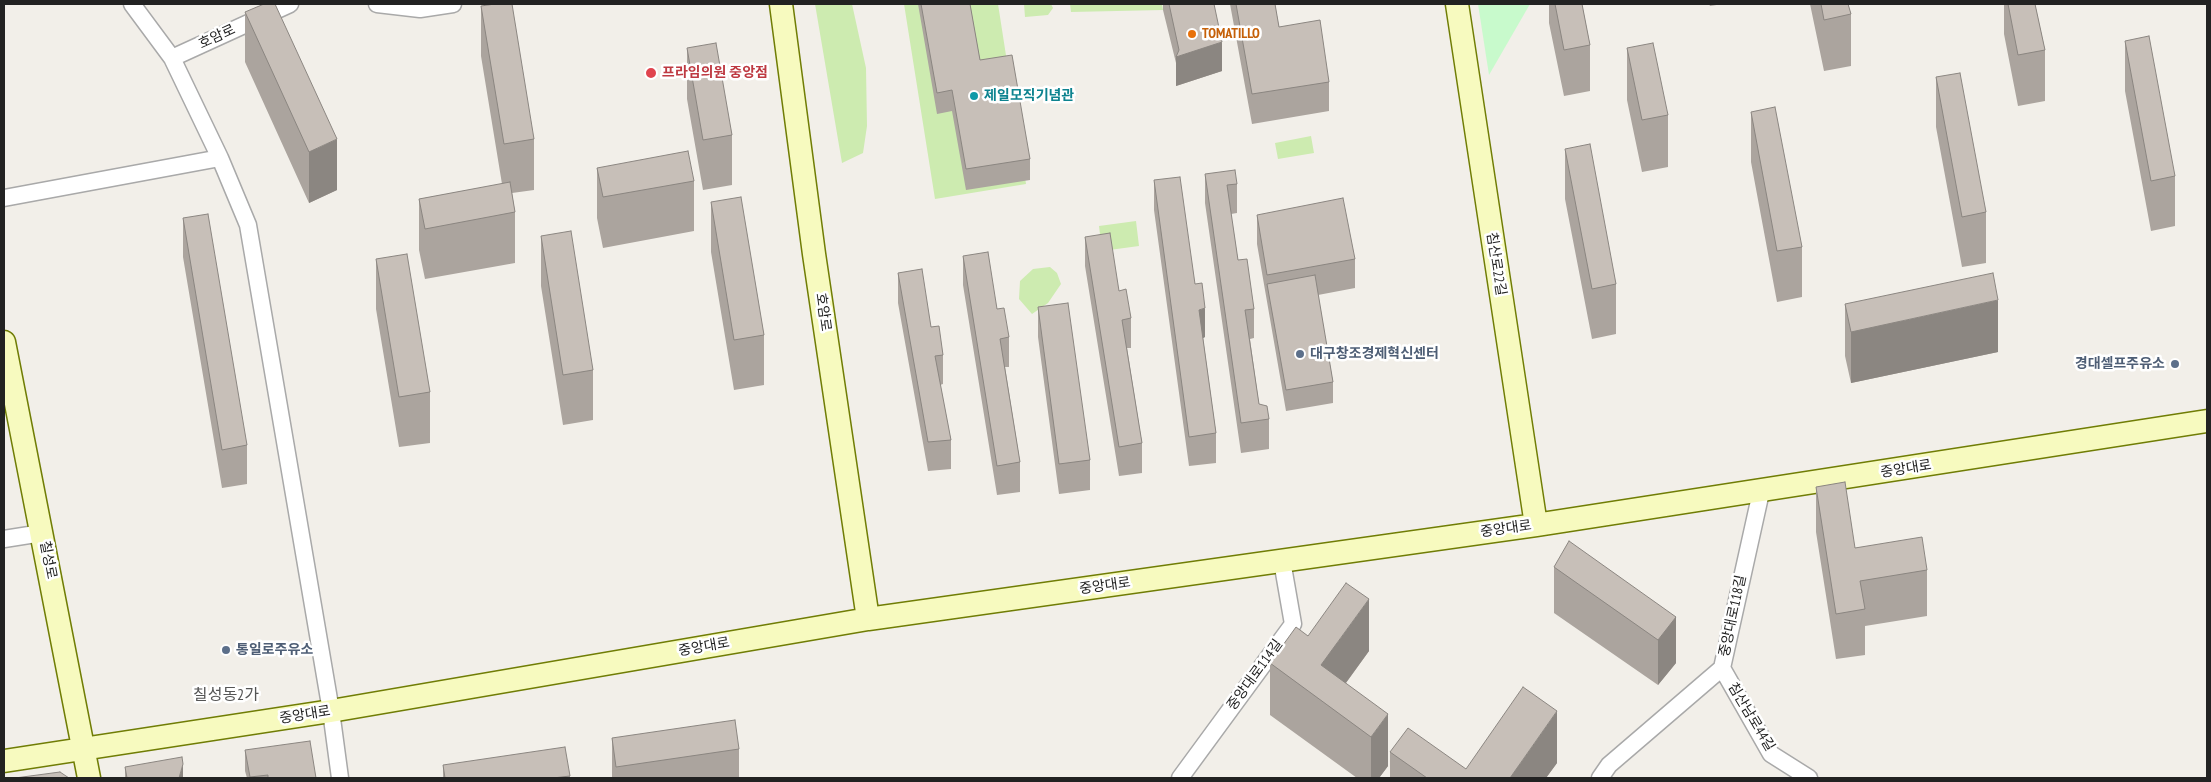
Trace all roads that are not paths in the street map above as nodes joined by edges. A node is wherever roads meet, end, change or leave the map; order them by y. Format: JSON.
{"nodes":[{"id":1,"x":132,"y":4,"type":"edge"},
{"id":2,"x":290,"y":4,"type":"edge"},
{"id":3,"x":377,"y":4,"type":"edge"},
{"id":4,"x":453,"y":4,"type":"edge"},
{"id":5,"x":781,"y":4,"type":"edge"},
{"id":6,"x":1457,"y":4,"type":"edge"},
{"id":7,"x":172,"y":58,"type":"junction"},
{"id":8,"x":220,"y":158,"type":"junction"},
{"id":9,"x":4,"y":198,"type":"edge"},
{"id":10,"x":4,"y":342,"type":"edge"},
{"id":11,"x":2207,"y":421,"type":"edge"},
{"id":12,"x":1761,"y":492,"type":"junction"},
{"id":13,"x":1536,"y":525,"type":"junction"},
{"id":14,"x":42,"y":532,"type":"junction"},
{"id":15,"x":4,"y":539,"type":"edge"},
{"id":16,"x":1282,"y":561,"type":"junction"},
{"id":17,"x":868,"y":619,"type":"junction"},
{"id":18,"x":1722,"y":668,"type":"junction"},
{"id":19,"x":331,"y":711,"type":"junction"},
{"id":20,"x":84,"y":750,"type":"junction"},
{"id":21,"x":4,"y":761,"type":"edge"},
{"id":22,"x":89,"y":778,"type":"edge"},
{"id":23,"x":340,"y":778,"type":"edge"},
{"id":24,"x":1180,"y":778,"type":"edge"},
{"id":25,"x":1600,"y":778,"type":"edge"},
{"id":26,"x":1809,"y":778,"type":"edge"}],
"edges":[{"from":1,"to":7,"type":"street"},
{"from":2,"to":7,"type":"street","name":"호암로"},
{"from":3,"to":4,"type":"street"},
{"from":5,"to":17,"type":"main road","name":"호암로"},
{"from":6,"to":13,"type":"main road","name":"침산로22길"},
{"from":7,"to":8,"type":"street"},
{"from":8,"to":9,"type":"street"},
{"from":8,"to":19,"type":"street"},
{"from":10,"to":14,"type":"main road","name":"칠성로"},
{"from":11,"to":12,"type":"main road","name":"중앙대로"},
{"from":12,"to":13,"type":"main road","name":"중앙대로"},
{"from":12,"to":18,"type":"street","name":"중앙대로118길"},
{"from":13,"to":16,"type":"main road","name":"중앙대로"},
{"from":14,"to":15,"type":"street"},
{"from":14,"to":20,"type":"main road","name":"칠성로"},
{"from":16,"to":17,"type":"main road","name":"중앙대로"},
{"from":16,"to":24,"type":"street","name":"중앙대로114길"},
{"from":17,"to":19,"type":"main road","name":"중앙대로"},
{"from":18,"to":25,"type":"street","name":"중앙대로118길"},
{"from":18,"to":26,"type":"street","name":"침산남로44길"},
{"from":19,"to":20,"type":"main road","name":"중앙대로"},
{"from":19,"to":23,"type":"street"},
{"from":20,"to":21,"type":"main road","name":"중앙대로"},
{"from":20,"to":22,"type":"main road","name":"칠성로"}]}
